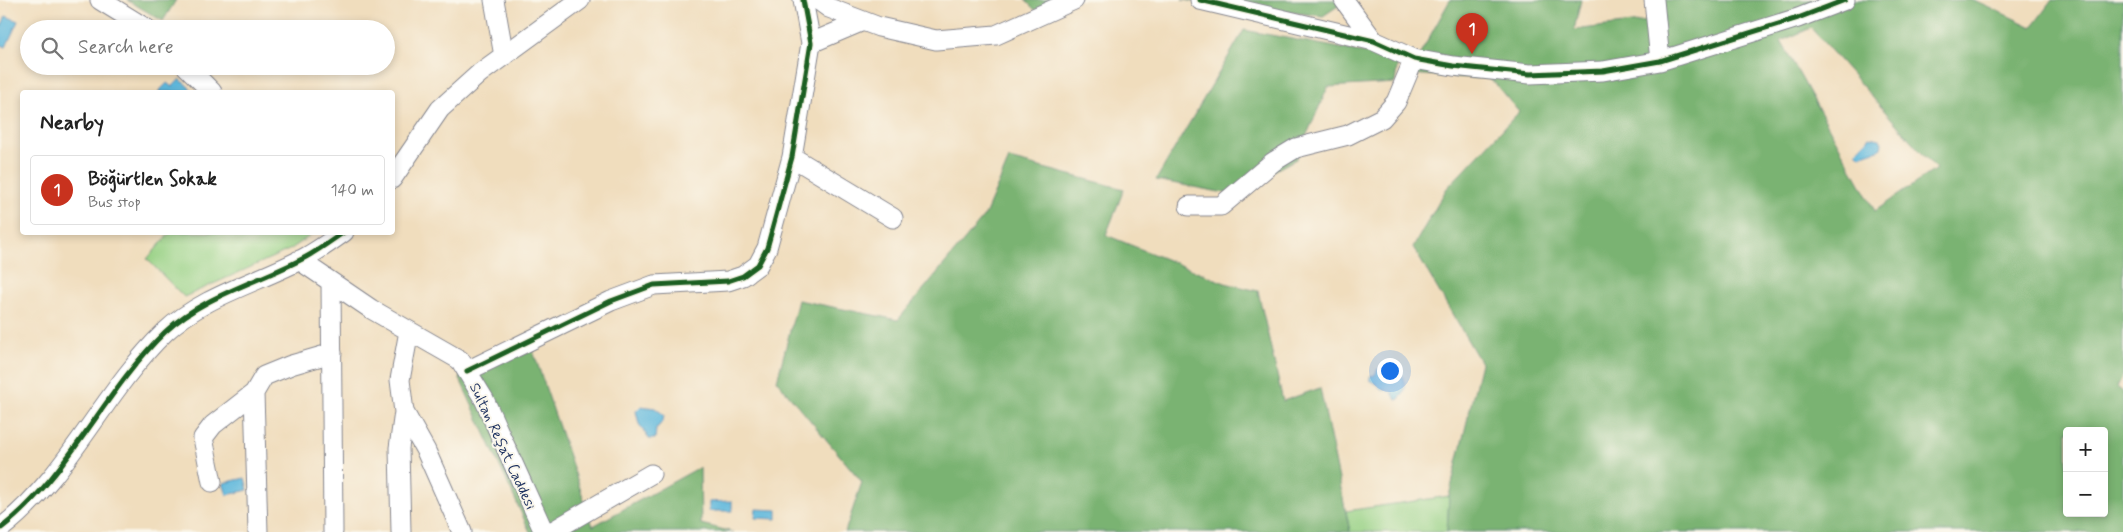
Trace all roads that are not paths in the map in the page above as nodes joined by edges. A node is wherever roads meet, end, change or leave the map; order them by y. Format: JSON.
{"nodes":[{"id":1,"x":100,"y":0,"type":"edge"},
{"id":2,"x":494,"y":0,"type":"edge"},
{"id":3,"x":580,"y":0,"type":"edge"},
{"id":4,"x":803,"y":0,"type":"edge"},
{"id":5,"x":818,"y":0,"type":"edge"},
{"id":6,"x":1074,"y":0,"type":"edge"},
{"id":7,"x":1200,"y":0,"type":"edge"},
{"id":8,"x":1344,"y":0,"type":"edge"},
{"id":9,"x":1654,"y":0,"type":"edge"},
{"id":10,"x":1845,"y":0,"type":"edge"},
{"id":11,"x":132,"y":20,"type":"edge"},
{"id":12,"x":863,"y":21,"type":"junction"},
{"id":13,"x":1374,"y":41,"type":"junction"},
{"id":14,"x":811,"y":43,"type":"junction"},
{"id":15,"x":504,"y":56,"type":"junction"},
{"id":16,"x":1414,"y":59,"type":"junction"},
{"id":17,"x":1660,"y":61,"type":"junction"},
{"id":18,"x":195,"y":75,"type":"edge"},
{"id":19,"x":210,"y":90,"type":"edge"},
{"id":20,"x":792,"y":157,"type":"junction"},
{"id":21,"x":395,"y":175,"type":"edge"},
{"id":22,"x":1189,"y":206,"type":"dead end"},
{"id":23,"x":893,"y":218,"type":"dead end"},
{"id":24,"x":339,"y":235,"type":"edge"},
{"id":25,"x":299,"y":260,"type":"junction"},
{"id":26,"x":331,"y":282,"type":"junction"},
{"id":27,"x":409,"y":331,"type":"junction"},
{"id":28,"x":332,"y":353,"type":"junction"},
{"id":29,"x":467,"y":371,"type":"junction"},
{"id":30,"x":254,"y":393,"type":"junction"},
{"id":31,"x":404,"y":412,"type":"junction"},
{"id":32,"x":652,"y":474,"type":"dead end"},
{"id":33,"x":212,"y":482,"type":"dead end"},
{"id":34,"x":0,"y":530,"type":"edge"},
{"id":35,"x":258,"y":532,"type":"edge"},
{"id":36,"x":333,"y":532,"type":"edge"},
{"id":37,"x":401,"y":532,"type":"edge"},
{"id":38,"x":462,"y":532,"type":"edge"},
{"id":39,"x":544,"y":532,"type":"edge"},
{"id":40,"x":551,"y":532,"type":"edge"}],
"edges":[{"from":1,"to":11,"type":"street"},
{"from":2,"to":15,"type":"street"},
{"from":3,"to":15,"type":"street"},
{"from":4,"to":14,"type":"street"},
{"from":5,"to":12,"type":"street"},
{"from":6,"to":12,"type":"street"},
{"from":7,"to":13,"type":"street"},
{"from":8,"to":13,"type":"street"},
{"from":9,"to":17,"type":"street"},
{"from":10,"to":17,"type":"street"},
{"from":12,"to":14,"type":"street"},
{"from":13,"to":16,"type":"street"},
{"from":14,"to":20,"type":"street"},
{"from":15,"to":21,"type":"street"},
{"from":16,"to":17,"type":"street"},
{"from":16,"to":22,"type":"street"},
{"from":18,"to":19,"type":"street"},
{"from":20,"to":23,"type":"street"},
{"from":20,"to":29,"type":"street"},
{"from":24,"to":25,"type":"street"},
{"from":25,"to":26,"type":"street","name":"Sultan Reşat Caddesi"},
{"from":25,"to":34,"type":"street"},
{"from":26,"to":27,"type":"street","name":"Sultan Reşat Caddesi"},
{"from":26,"to":28,"type":"street"},
{"from":27,"to":29,"type":"street","name":"Sultan Reşat Caddesi"},
{"from":27,"to":31,"type":"street"},
{"from":28,"to":30,"type":"street"},
{"from":28,"to":36,"type":"street"},
{"from":29,"to":39,"type":"street","name":"Sultan Reşat Caddesi"},
{"from":30,"to":33,"type":"street"},
{"from":30,"to":35,"type":"street"},
{"from":31,"to":37,"type":"street"},
{"from":31,"to":38,"type":"street"},
{"from":32,"to":40,"type":"street"}]}
